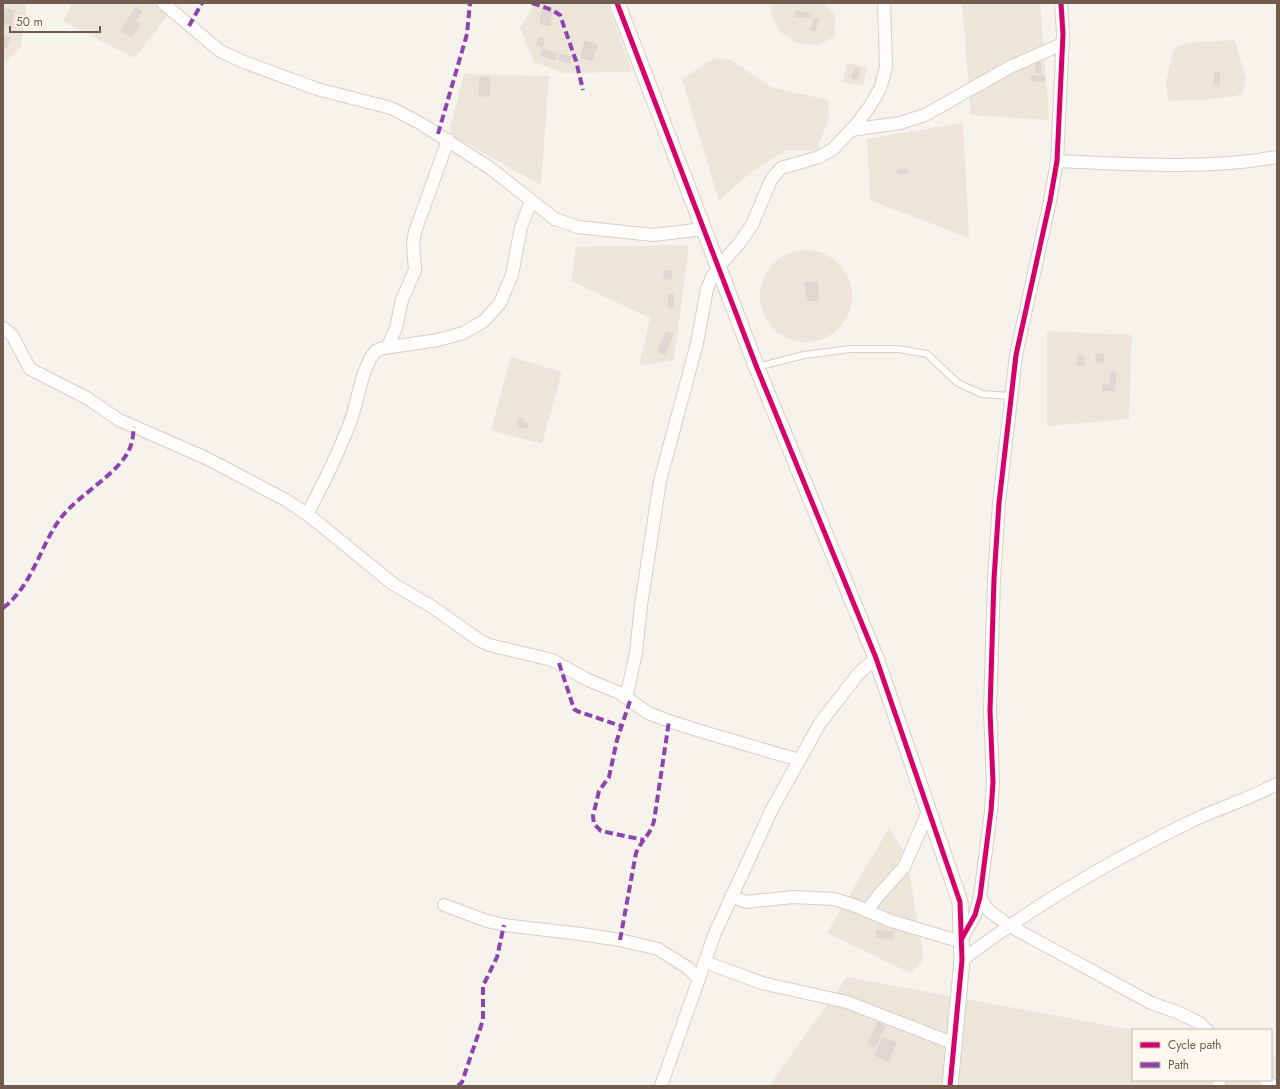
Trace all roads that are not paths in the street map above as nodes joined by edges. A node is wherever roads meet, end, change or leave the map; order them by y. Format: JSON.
{"nodes":[{"id":1,"x":163,"y":3,"type":"edge"},
{"id":2,"x":617,"y":3,"type":"edge"},
{"id":3,"x":884,"y":3,"type":"edge"},
{"id":4,"x":1061,"y":3,"type":"edge"},
{"id":5,"x":1062,"y":44,"type":"junction"},
{"id":6,"x":851,"y":130,"type":"junction"},
{"id":7,"x":448,"y":140,"type":"junction"},
{"id":8,"x":1277,"y":157,"type":"edge"},
{"id":9,"x":1057,"y":161,"type":"junction"},
{"id":10,"x":531,"y":200,"type":"junction"},
{"id":11,"x":704,"y":229,"type":"junction"},
{"id":12,"x":719,"y":266,"type":"junction"},
{"id":13,"x":3,"y":328,"type":"edge"},
{"id":14,"x":387,"y":348,"type":"junction"},
{"id":15,"x":757,"y":368,"type":"junction"},
{"id":16,"x":1010,"y":396,"type":"junction"},
{"id":17,"x":307,"y":514,"type":"junction"},
{"id":18,"x":876,"y":658,"type":"junction"},
{"id":19,"x":626,"y":698,"type":"junction"},
{"id":20,"x":799,"y":760,"type":"junction"},
{"id":21,"x":1277,"y":784,"type":"edge"},
{"id":22,"x":929,"y":810,"type":"junction"},
{"id":23,"x":731,"y":896,"type":"junction"},
{"id":24,"x":980,"y":897,"type":"junction"},
{"id":25,"x":444,"y":905,"type":"dead end"},
{"id":26,"x":867,"y":911,"type":"junction"},
{"id":27,"x":1008,"y":925,"type":"junction"},
{"id":28,"x":962,"y":940,"type":"junction"},
{"id":29,"x":962,"y":960,"type":"junction"},
{"id":30,"x":705,"y":962,"type":"junction"},
{"id":31,"x":699,"y":979,"type":"junction"},
{"id":32,"x":1206,"y":1029,"type":"edge"},
{"id":33,"x":955,"y":1044,"type":"junction"},
{"id":34,"x":661,"y":1086,"type":"edge"},
{"id":35,"x":950,"y":1086,"type":"edge"}],
"edges":[{"from":1,"to":7,"type":"street"},
{"from":2,"to":11,"type":"street"},
{"from":3,"to":6,"type":"street"},
{"from":4,"to":5,"type":"street"},
{"from":5,"to":6,"type":"street"},
{"from":5,"to":9,"type":"street"},
{"from":6,"to":12,"type":"street"},
{"from":7,"to":10,"type":"street"},
{"from":7,"to":14,"type":"street"},
{"from":8,"to":9,"type":"street"},
{"from":9,"to":16,"type":"street"},
{"from":10,"to":11,"type":"street"},
{"from":10,"to":14,"type":"street"},
{"from":11,"to":12,"type":"street"},
{"from":12,"to":15,"type":"street"},
{"from":12,"to":19,"type":"street"},
{"from":13,"to":17,"type":"street"},
{"from":14,"to":17,"type":"street"},
{"from":15,"to":16,"type":"lane"},
{"from":15,"to":18,"type":"street"},
{"from":16,"to":24,"type":"street"},
{"from":17,"to":19,"type":"street"},
{"from":18,"to":20,"type":"street"},
{"from":18,"to":22,"type":"street"},
{"from":19,"to":20,"type":"street"},
{"from":20,"to":23,"type":"street"},
{"from":21,"to":27,"type":"street"},
{"from":22,"to":26,"type":"street"},
{"from":22,"to":28,"type":"street"},
{"from":23,"to":26,"type":"street"},
{"from":23,"to":30,"type":"street"},
{"from":24,"to":27,"type":"street"},
{"from":24,"to":28,"type":"street"},
{"from":25,"to":31,"type":"street"},
{"from":26,"to":28,"type":"street"},
{"from":27,"to":29,"type":"street"},
{"from":27,"to":32,"type":"street"},
{"from":28,"to":29,"type":"street"},
{"from":29,"to":33,"type":"street"},
{"from":30,"to":31,"type":"street"},
{"from":30,"to":33,"type":"street"},
{"from":31,"to":34,"type":"street"},
{"from":33,"to":35,"type":"street"}]}
